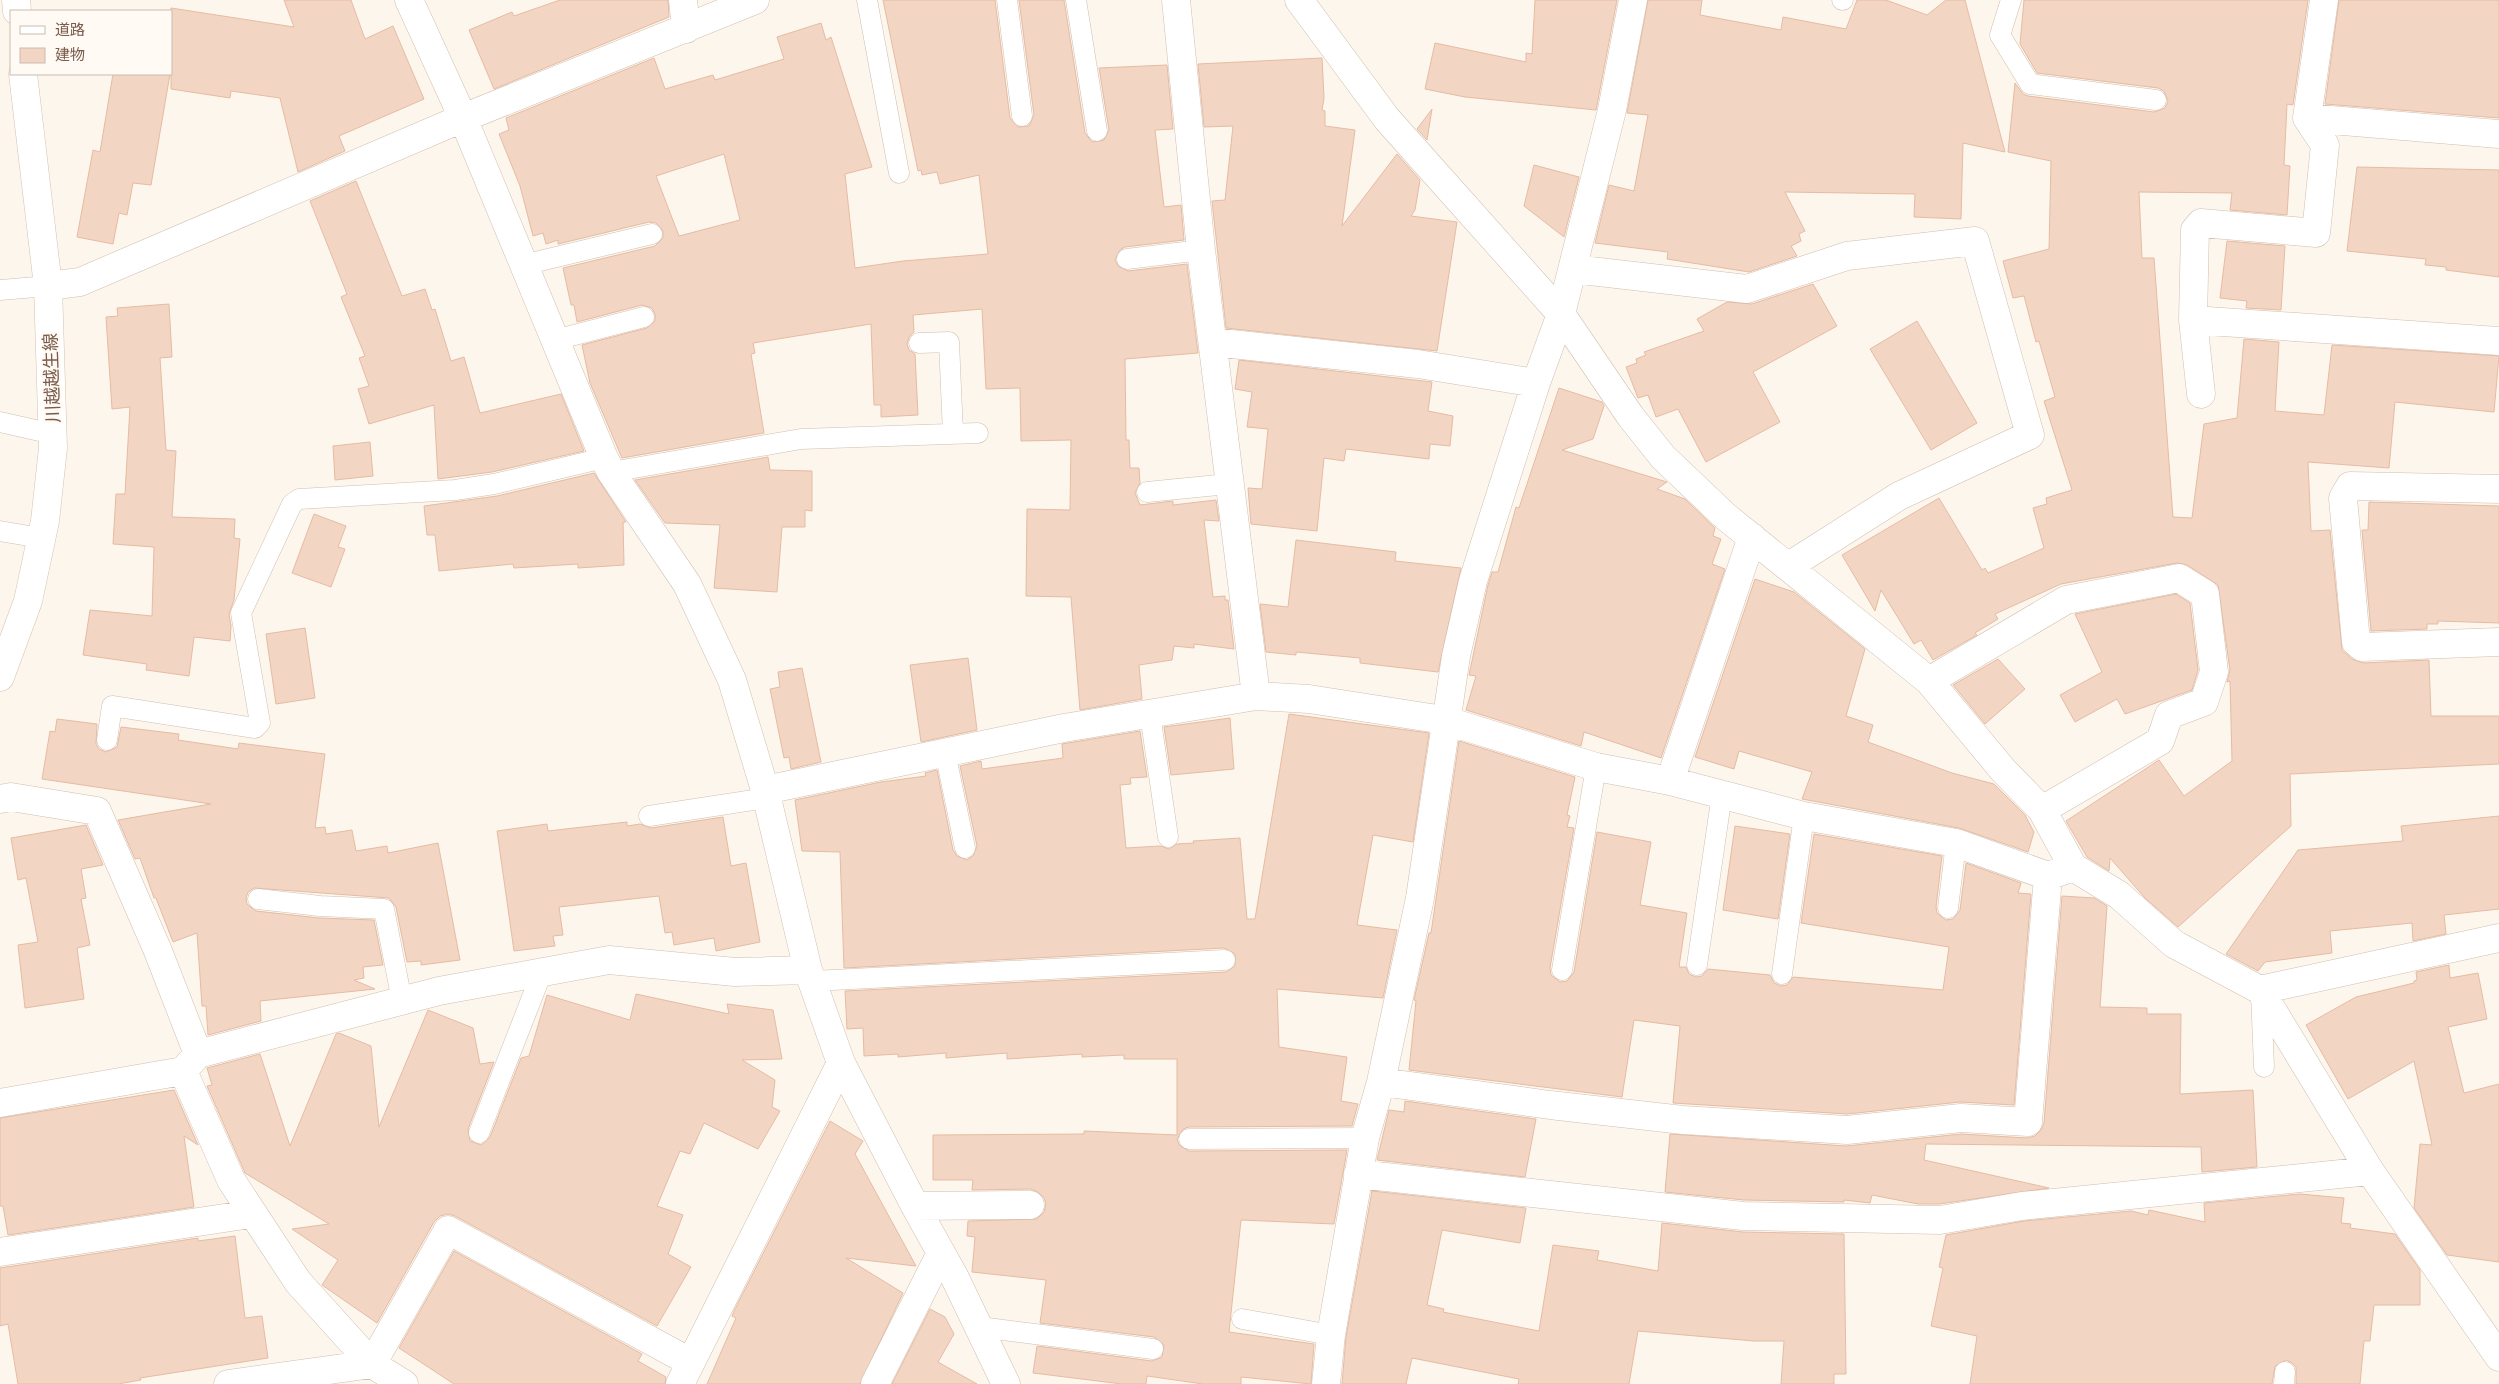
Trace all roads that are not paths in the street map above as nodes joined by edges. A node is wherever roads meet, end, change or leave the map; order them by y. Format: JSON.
{"nodes":[{"id":1,"x":410,"y":0,"type":"edge"},
{"id":2,"x":683,"y":0,"type":"edge"},
{"id":3,"x":755,"y":0,"type":"edge"},
{"id":4,"x":867,"y":0,"type":"edge"},
{"id":5,"x":1007,"y":0,"type":"edge"},
{"id":6,"x":1076,"y":0,"type":"edge"},
{"id":7,"x":1176,"y":0,"type":"edge"},
{"id":8,"x":1299,"y":0,"type":"edge"},
{"id":9,"x":1633,"y":0,"type":"edge"},
{"id":10,"x":2011,"y":0,"type":"edge"},
{"id":11,"x":2324,"y":0,"type":"edge"},
{"id":12,"x":686,"y":29,"type":"junction"},
{"id":13,"x":24,"y":75,"type":"edge"},
{"id":14,"x":2156,"y":100,"type":"dead end"},
{"id":15,"x":1022,"y":116,"type":"dead end"},
{"id":16,"x":463,"y":118,"type":"junction"},
{"id":17,"x":2307,"y":118,"type":"junction"},
{"id":18,"x":1097,"y":131,"type":"dead end"},
{"id":19,"x":2499,"y":134,"type":"edge"},
{"id":20,"x":900,"y":173,"type":"dead end"},
{"id":21,"x":652,"y":234,"type":"dead end"},
{"id":22,"x":1202,"y":250,"type":"junction"},
{"id":23,"x":1127,"y":259,"type":"dead end"},
{"id":24,"x":523,"y":265,"type":"junction"},
{"id":25,"x":1573,"y":269,"type":"junction"},
{"id":26,"x":48,"y":286,"type":"junction"},
{"id":27,"x":0,"y":290,"type":"edge"},
{"id":28,"x":1561,"y":314,"type":"junction"},
{"id":29,"x":644,"y":317,"type":"dead end"},
{"id":30,"x":2194,"y":320,"type":"junction"},
{"id":31,"x":555,"y":340,"type":"junction"},
{"id":32,"x":2499,"y":341,"type":"edge"},
{"id":33,"x":1212,"y":342,"type":"junction"},
{"id":34,"x":919,"y":343,"type":"dead end"},
{"id":35,"x":1536,"y":383,"type":"junction"},
{"id":36,"x":2201,"y":394,"type":"dead end"},
{"id":37,"x":0,"y":422,"type":"edge"},
{"id":38,"x":978,"y":433,"type":"dead end"},
{"id":39,"x":53,"y":434,"type":"junction"},
{"id":40,"x":953,"y":434,"type":"junction"},
{"id":41,"x":607,"y":465,"type":"junction"},
{"id":42,"x":1228,"y":484,"type":"junction"},
{"id":43,"x":2499,"y":490,"type":"edge"},
{"id":44,"x":1146,"y":492,"type":"dead end"},
{"id":45,"x":0,"y":531,"type":"edge"},
{"id":46,"x":1752,"y":537,"type":"junction"},
{"id":47,"x":42,"y":538,"type":"junction"},
{"id":48,"x":1789,"y":566,"type":"junction"},
{"id":49,"x":2499,"y":642,"type":"edge"},
{"id":50,"x":0,"y":677,"type":"edge"},
{"id":51,"x":1929,"y":681,"type":"junction"},
{"id":52,"x":1256,"y":696,"type":"junction"},
{"id":53,"x":1150,"y":714,"type":"junction"},
{"id":54,"x":1444,"y":720,"type":"junction"},
{"id":55,"x":106,"y":740,"type":"dead end"},
{"id":56,"x":945,"y":752,"type":"junction"},
{"id":57,"x":1596,"y":767,"type":"junction"},
{"id":58,"x":1670,"y":780,"type":"junction"},
{"id":59,"x":765,"y":794,"type":"junction"},
{"id":60,"x":1722,"y":794,"type":"junction"},
{"id":61,"x":0,"y":799,"type":"edge"},
{"id":62,"x":2042,"y":810,"type":"junction"},
{"id":63,"x":649,"y":816,"type":"dead end"},
{"id":64,"x":1804,"y":816,"type":"junction"},
{"id":65,"x":1168,"y":837,"type":"dead end"},
{"id":66,"x":1956,"y":843,"type":"junction"},
{"id":67,"x":965,"y":848,"type":"dead end"},
{"id":68,"x":2060,"y":871,"type":"junction"},
{"id":69,"x":258,"y":899,"type":"dead end"},
{"id":70,"x":1948,"y":908,"type":"dead end"},
{"id":71,"x":2499,"y":938,"type":"edge"},
{"id":72,"x":1225,"y":960,"type":"dead end"},
{"id":73,"x":1696,"y":965,"type":"dead end"},
{"id":74,"x":1562,"y":970,"type":"dead end"},
{"id":75,"x":542,"y":972,"type":"junction"},
{"id":76,"x":1782,"y":974,"type":"dead end"},
{"id":77,"x":810,"y":975,"type":"junction"},
{"id":78,"x":2260,"y":990,"type":"junction"},
{"id":79,"x":402,"y":1000,"type":"junction"},
{"id":80,"x":191,"y":1063,"type":"junction"},
{"id":81,"x":841,"y":1063,"type":"junction"},
{"id":82,"x":2264,"y":1067,"type":"dead end"},
{"id":83,"x":1381,"y":1082,"type":"junction"},
{"id":84,"x":0,"y":1103,"type":"edge"},
{"id":85,"x":479,"y":1133,"type":"dead end"},
{"id":86,"x":1189,"y":1138,"type":"dead end"},
{"id":87,"x":1365,"y":1138,"type":"junction"},
{"id":88,"x":2370,"y":1171,"type":"junction"},
{"id":89,"x":1358,"y":1174,"type":"junction"},
{"id":90,"x":1030,"y":1204,"type":"dead end"},
{"id":91,"x":915,"y":1206,"type":"junction"},
{"id":92,"x":251,"y":1214,"type":"junction"},
{"id":93,"x":0,"y":1252,"type":"edge"},
{"id":94,"x":941,"y":1253,"type":"junction"},
{"id":95,"x":1242,"y":1319,"type":"dead end"},
{"id":96,"x":979,"y":1327,"type":"junction"},
{"id":97,"x":1331,"y":1335,"type":"junction"},
{"id":98,"x":1153,"y":1349,"type":"dead end"},
{"id":99,"x":2499,"y":1357,"type":"edge"},
{"id":100,"x":372,"y":1364,"type":"junction"},
{"id":101,"x":685,"y":1373,"type":"edge"},
{"id":102,"x":228,"y":1384,"type":"edge"},
{"id":103,"x":404,"y":1384,"type":"edge"},
{"id":104,"x":875,"y":1384,"type":"edge"},
{"id":105,"x":1006,"y":1384,"type":"edge"},
{"id":106,"x":1326,"y":1384,"type":"edge"}],
"edges":[{"from":1,"to":16,"type":"street"},
{"from":2,"to":12,"type":"street"},
{"from":3,"to":12,"type":"street"},
{"from":4,"to":20,"type":"lane"},
{"from":5,"to":15,"type":"lane"},
{"from":6,"to":18,"type":"lane"},
{"from":7,"to":22,"type":"street"},
{"from":8,"to":28,"type":"street"},
{"from":9,"to":25,"type":"street"},
{"from":10,"to":14,"type":"lane"},
{"from":11,"to":17,"type":"street"},
{"from":12,"to":16,"type":"street"},
{"from":13,"to":26,"type":"street","name":"川越越生線"},
{"from":16,"to":24,"type":"street"},
{"from":16,"to":26,"type":"street"},
{"from":17,"to":19,"type":"street"},
{"from":17,"to":30,"type":"street"},
{"from":21,"to":24,"type":"lane"},
{"from":22,"to":23,"type":"lane"},
{"from":22,"to":33,"type":"street"},
{"from":24,"to":31,"type":"street"},
{"from":25,"to":28,"type":"street"},
{"from":25,"to":48,"type":"street"},
{"from":26,"to":27,"type":"lane"},
{"from":26,"to":39,"type":"street","name":"川越越生線"},
{"from":28,"to":35,"type":"street"},
{"from":28,"to":46,"type":"street"},
{"from":29,"to":31,"type":"lane"},
{"from":30,"to":32,"type":"street"},
{"from":30,"to":36,"type":"street"},
{"from":31,"to":41,"type":"street"},
{"from":33,"to":35,"type":"street"},
{"from":33,"to":42,"type":"street"},
{"from":34,"to":40,"type":"lane"},
{"from":35,"to":54,"type":"street"},
{"from":37,"to":39,"type":"lane"},
{"from":38,"to":40,"type":"lane"},
{"from":39,"to":47,"type":"street","name":"川越越生線"},
{"from":40,"to":41,"type":"lane"},
{"from":41,"to":55,"type":"lane"},
{"from":41,"to":59,"type":"street"},
{"from":42,"to":44,"type":"lane"},
{"from":42,"to":52,"type":"street"},
{"from":43,"to":49,"type":"street"},
{"from":45,"to":47,"type":"lane"},
{"from":46,"to":48,"type":"street"},
{"from":46,"to":58,"type":"street"},
{"from":47,"to":50,"type":"street","name":"川越越生線"},
{"from":48,"to":51,"type":"street"},
{"from":51,"to":62,"type":"street"},
{"from":51,"to":62,"type":"street"},
{"from":52,"to":53,"type":"street"},
{"from":52,"to":54,"type":"street"},
{"from":53,"to":56,"type":"street"},
{"from":53,"to":65,"type":"lane"},
{"from":54,"to":57,"type":"street"},
{"from":54,"to":83,"type":"street"},
{"from":56,"to":59,"type":"street"},
{"from":56,"to":67,"type":"lane"},
{"from":57,"to":58,"type":"street"},
{"from":57,"to":74,"type":"lane"},
{"from":58,"to":60,"type":"street"},
{"from":59,"to":63,"type":"lane"},
{"from":59,"to":77,"type":"street"},
{"from":60,"to":64,"type":"street"},
{"from":60,"to":73,"type":"lane"},
{"from":61,"to":80,"type":"street"},
{"from":62,"to":68,"type":"street"},
{"from":64,"to":66,"type":"street"},
{"from":64,"to":76,"type":"lane"},
{"from":66,"to":68,"type":"street"},
{"from":66,"to":70,"type":"lane"},
{"from":68,"to":78,"type":"street"},
{"from":68,"to":83,"type":"street"},
{"from":69,"to":79,"type":"lane"},
{"from":71,"to":78,"type":"street"},
{"from":72,"to":77,"type":"lane"},
{"from":75,"to":77,"type":"street"},
{"from":75,"to":79,"type":"street"},
{"from":75,"to":85,"type":"lane"},
{"from":77,"to":81,"type":"street"},
{"from":78,"to":82,"type":"lane"},
{"from":78,"to":88,"type":"street"},
{"from":79,"to":80,"type":"street"},
{"from":80,"to":84,"type":"street"},
{"from":80,"to":92,"type":"street"},
{"from":81,"to":91,"type":"street"},
{"from":81,"to":101,"type":"street"},
{"from":83,"to":87,"type":"street"},
{"from":86,"to":87,"type":"lane"},
{"from":87,"to":89,"type":"street"},
{"from":88,"to":89,"type":"street"},
{"from":88,"to":99,"type":"street"},
{"from":89,"to":97,"type":"street"},
{"from":90,"to":91,"type":"street"},
{"from":91,"to":94,"type":"street"},
{"from":92,"to":93,"type":"street"},
{"from":92,"to":100,"type":"street"},
{"from":94,"to":96,"type":"street"},
{"from":94,"to":104,"type":"street"},
{"from":95,"to":97,"type":"lane"},
{"from":96,"to":98,"type":"lane"},
{"from":96,"to":105,"type":"street"},
{"from":97,"to":106,"type":"street"},
{"from":100,"to":101,"type":"street"},
{"from":100,"to":102,"type":"street"},
{"from":100,"to":103,"type":"street"}]}
